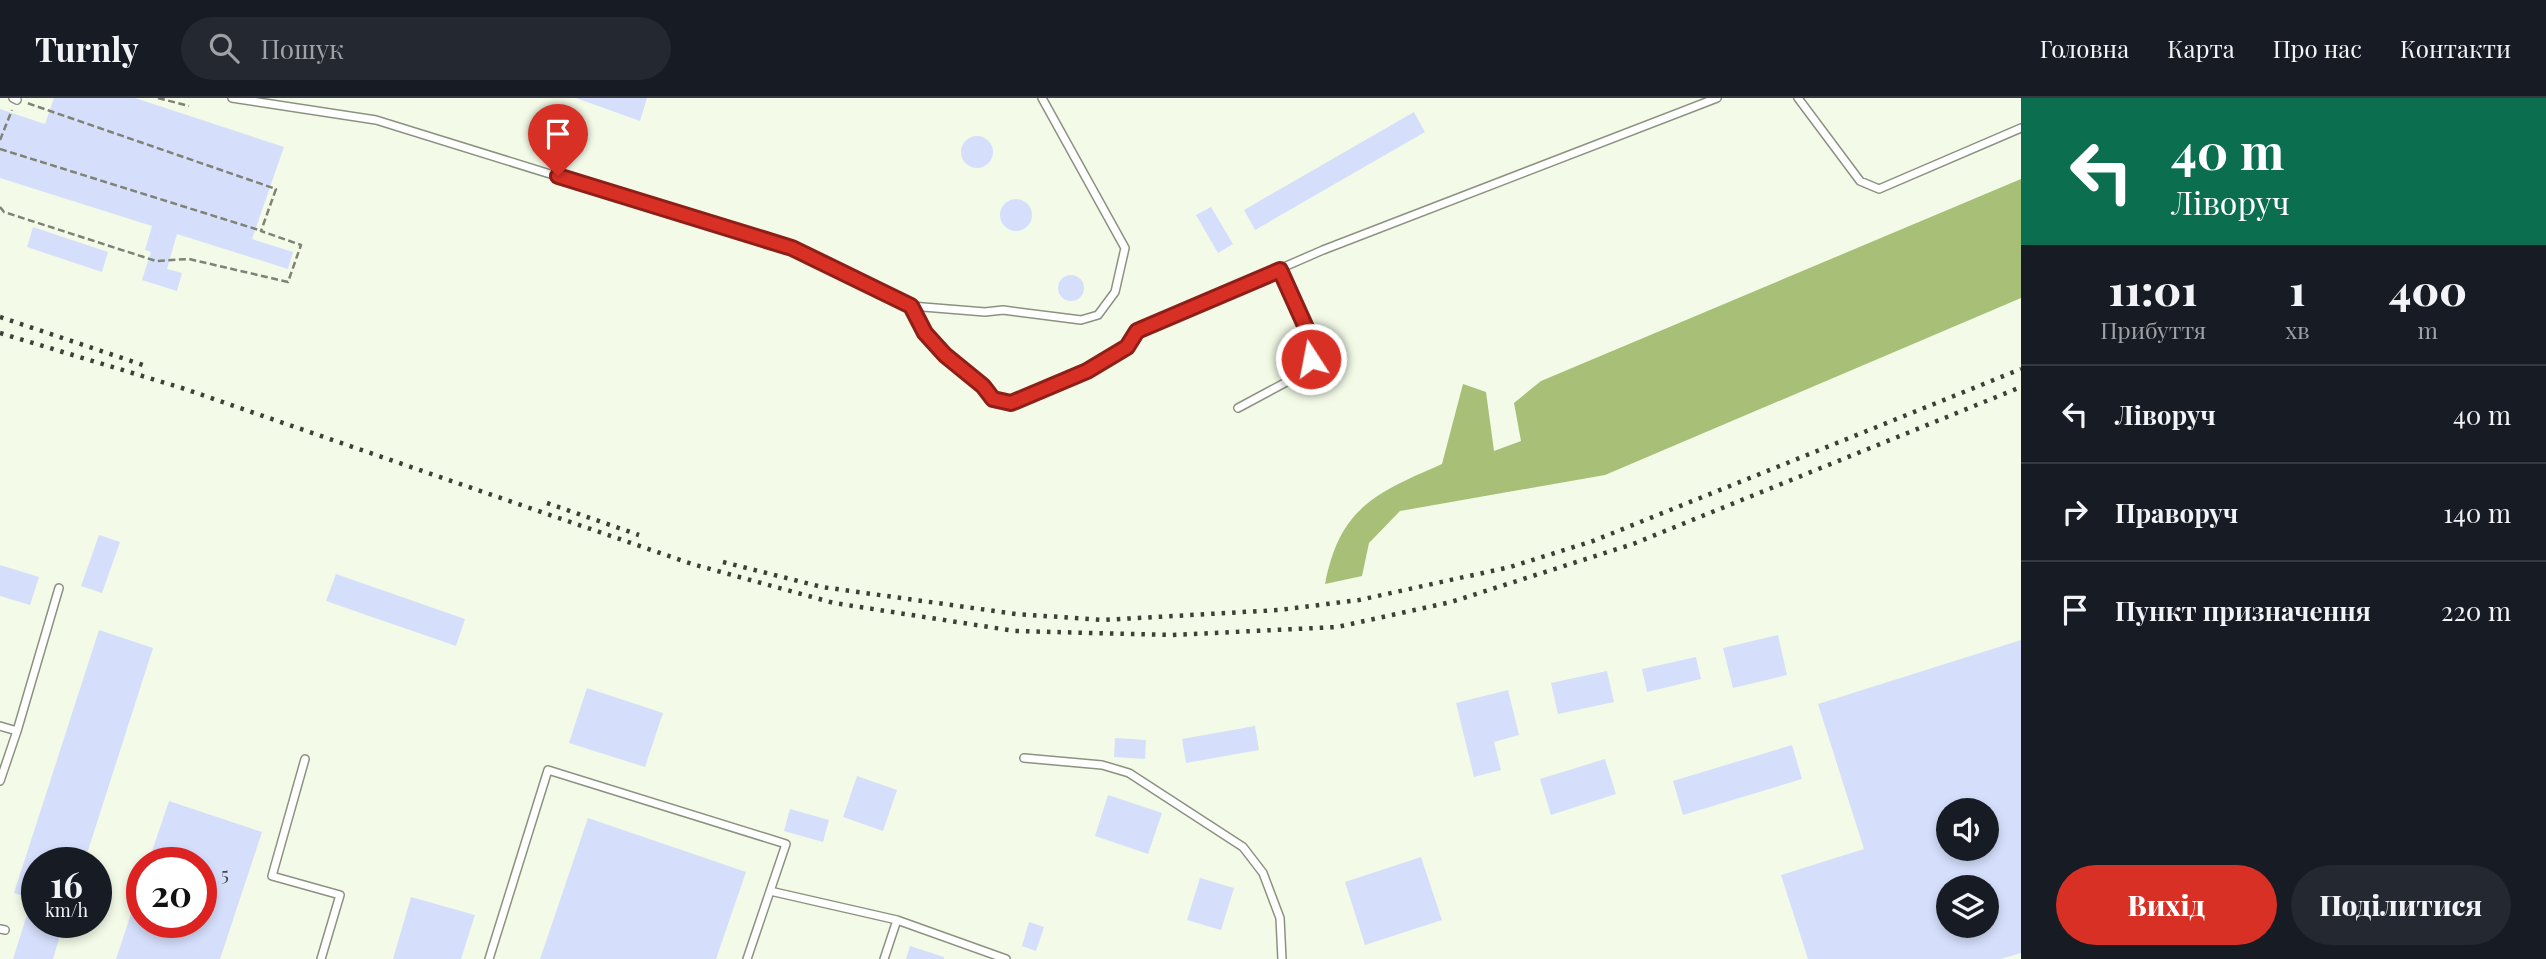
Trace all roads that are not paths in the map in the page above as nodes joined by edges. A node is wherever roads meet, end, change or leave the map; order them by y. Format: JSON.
{"nodes":[{"id":1,"x":232,"y":98,"type":"edge"},
{"id":2,"x":1042,"y":98,"type":"edge"},
{"id":3,"x":1717,"y":98,"type":"edge"},
{"id":4,"x":1798,"y":98,"type":"edge"},
{"id":5,"x":2021,"y":128,"type":"edge"},
{"id":6,"x":1280,"y":270,"type":"junction"},
{"id":7,"x":911,"y":306,"type":"junction"},
{"id":8,"x":1238,"y":408,"type":"dead end"},
{"id":9,"x":59,"y":588,"type":"dead end"},
{"id":10,"x":0,"y":726,"type":"edge"},
{"id":11,"x":17,"y":731,"type":"junction"},
{"id":12,"x":1024,"y":758,"type":"dead end"},
{"id":13,"x":306,"y":759,"type":"dead end"},
{"id":14,"x":0,"y":781,"type":"edge"},
{"id":15,"x":770,"y":891,"type":"junction"},
{"id":16,"x":897,"y":920,"type":"junction"},
{"id":17,"x":321,"y":959,"type":"edge"},
{"id":18,"x":489,"y":959,"type":"edge"},
{"id":19,"x":747,"y":959,"type":"edge"},
{"id":20,"x":884,"y":959,"type":"edge"},
{"id":21,"x":1006,"y":959,"type":"edge"},
{"id":22,"x":1283,"y":959,"type":"edge"}],
"edges":[{"from":1,"to":7,"type":"lane"},
{"from":2,"to":7,"type":"lane"},
{"from":3,"to":6,"type":"lane"},
{"from":4,"to":5,"type":"lane"},
{"from":6,"to":7,"type":"lane"},
{"from":6,"to":8,"type":"lane"},
{"from":9,"to":11,"type":"lane"},
{"from":10,"to":11,"type":"lane"},
{"from":11,"to":14,"type":"lane"},
{"from":12,"to":22,"type":"lane"},
{"from":13,"to":17,"type":"lane"},
{"from":15,"to":16,"type":"lane"},
{"from":15,"to":18,"type":"lane"},
{"from":15,"to":19,"type":"lane"},
{"from":16,"to":20,"type":"lane"},
{"from":16,"to":21,"type":"lane"}]}
